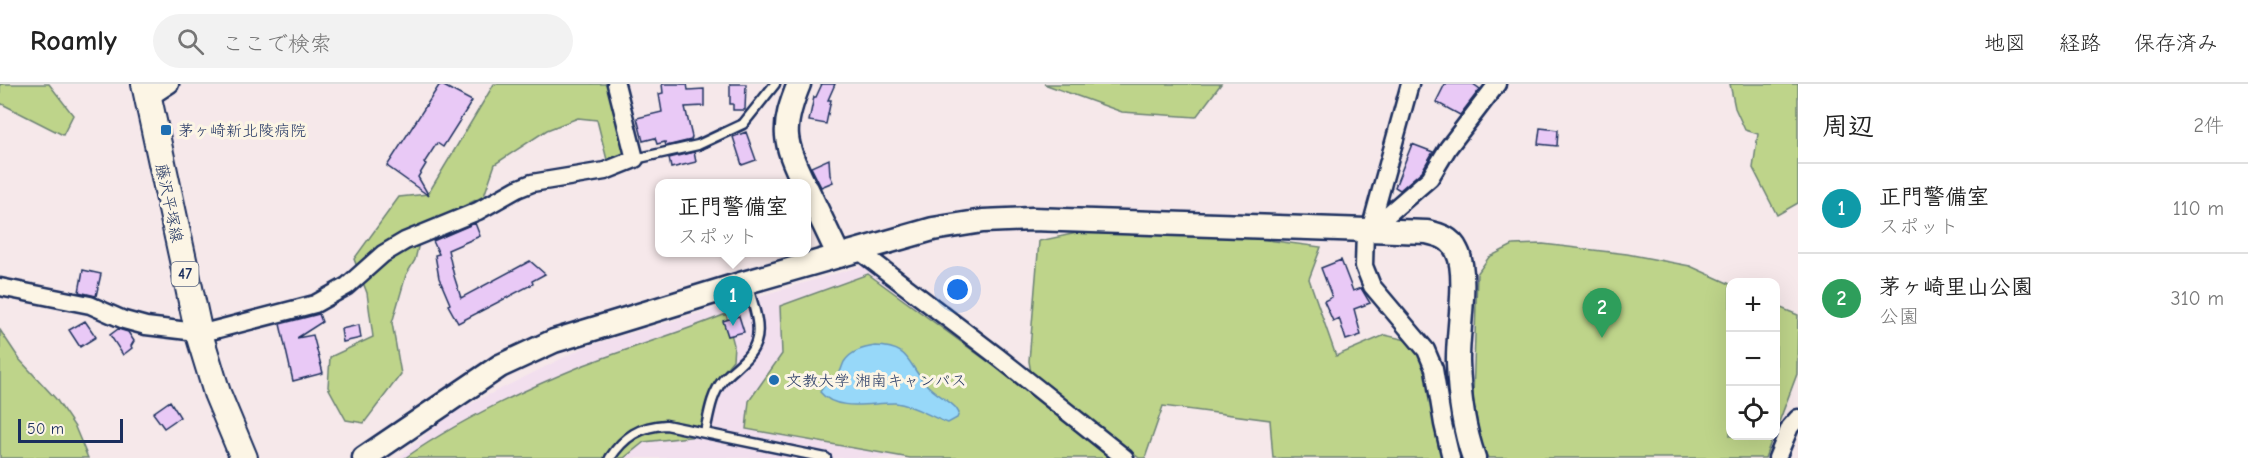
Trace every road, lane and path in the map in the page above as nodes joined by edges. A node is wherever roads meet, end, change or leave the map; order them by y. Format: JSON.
{"nodes":[{"id":1,"x":170,"y":84,"type":"edge"},
{"id":2,"x":616,"y":84,"type":"edge"},
{"id":3,"x":775,"y":84,"type":"edge"},
{"id":4,"x":799,"y":84,"type":"edge"},
{"id":5,"x":1410,"y":84,"type":"edge"},
{"id":6,"x":1497,"y":84,"type":"edge"},
{"id":7,"x":146,"y":91,"type":"edge"},
{"id":8,"x":635,"y":159,"type":"junction"},
{"id":9,"x":802,"y":179,"type":"edge"},
{"id":10,"x":811,"y":195,"type":"edge"},
{"id":11,"x":1367,"y":230,"type":"junction"},
{"id":12,"x":849,"y":253,"type":"junction"},
{"id":13,"x":747,"y":282,"type":"junction"},
{"id":14,"x":0,"y":287,"type":"edge"},
{"id":15,"x":199,"y":334,"type":"junction"},
{"id":16,"x":1798,"y":418,"type":"edge"},
{"id":17,"x":705,"y":432,"type":"junction"},
{"id":18,"x":244,"y":458,"type":"edge"},
{"id":19,"x":364,"y":458,"type":"edge"},
{"id":20,"x":610,"y":458,"type":"edge"},
{"id":21,"x":826,"y":458,"type":"edge"},
{"id":22,"x":1125,"y":458,"type":"edge"},
{"id":23,"x":1451,"y":458,"type":"edge"},
{"id":24,"x":1474,"y":458,"type":"edge"},
{"id":25,"x":1777,"y":458,"type":"edge"}],
"edges":[{"from":1,"to":7,"type":"street"},
{"from":2,"to":8,"type":"street"},
{"from":3,"to":8,"type":"lane"},
{"from":4,"to":9,"type":"street"},
{"from":5,"to":11,"type":"street"},
{"from":6,"to":11,"type":"street"},
{"from":7,"to":15,"type":"main road","name":"藤沢平塚線","number":"47"},
{"from":8,"to":15,"type":"street"},
{"from":10,"to":12,"type":"street"},
{"from":11,"to":12,"type":"street"},
{"from":11,"to":23,"type":"street"},
{"from":11,"to":24,"type":"street"},
{"from":12,"to":13,"type":"street"},
{"from":12,"to":22,"type":"street"},
{"from":13,"to":17,"type":"lane"},
{"from":13,"to":19,"type":"street"},
{"from":14,"to":15,"type":"street"},
{"from":15,"to":18,"type":"main road","name":"藤沢平塚線","number":"47"},
{"from":16,"to":25,"type":"street"},
{"from":17,"to":20,"type":"lane"},
{"from":17,"to":21,"type":"lane"}]}
